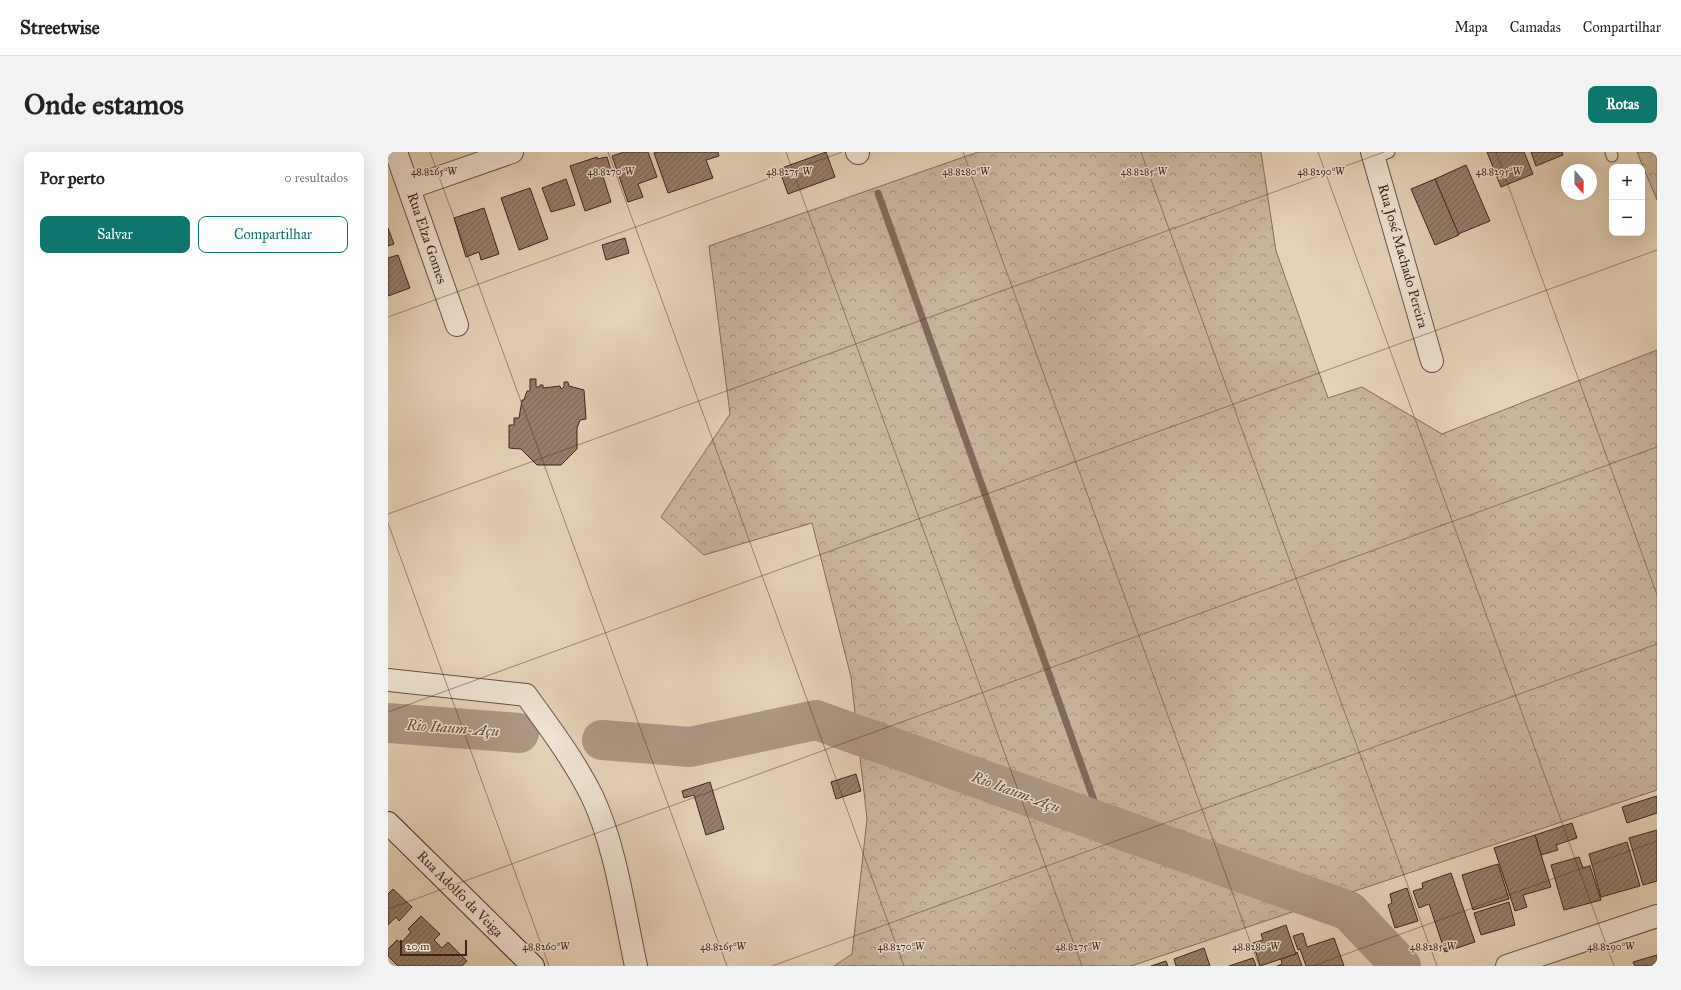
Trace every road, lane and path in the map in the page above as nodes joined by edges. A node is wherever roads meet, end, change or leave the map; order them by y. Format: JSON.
{"nodes":[{"id":1,"x":396,"y":152,"type":"edge"},
{"id":2,"x":512,"y":152,"type":"edge"},
{"id":3,"x":1379,"y":154,"type":"edge"},
{"id":4,"x":409,"y":188,"type":"junction"},
{"id":5,"x":457,"y":324,"type":"dead end"},
{"id":6,"x":1432,"y":361,"type":"dead end"},
{"id":7,"x":388,"y":680,"type":"edge"},
{"id":8,"x":388,"y":823,"type":"edge"},
{"id":9,"x":1657,"y":916,"type":"edge"},
{"id":10,"x":533,"y":966,"type":"edge"},
{"id":11,"x":636,"y":966,"type":"edge"},
{"id":12,"x":1507,"y":966,"type":"edge"}],
"edges":[{"from":1,"to":4,"type":"street","name":"Rua Elza Gomes"},
{"from":2,"to":4,"type":"street"},
{"from":3,"to":6,"type":"street","name":"Rua José Machado Pereira"},
{"from":4,"to":5,"type":"street","name":"Rua Elza Gomes"},
{"from":7,"to":11,"type":"street"},
{"from":8,"to":10,"type":"street","name":"Rua Adolfo da Veiga"},
{"from":9,"to":12,"type":"street"}]}
